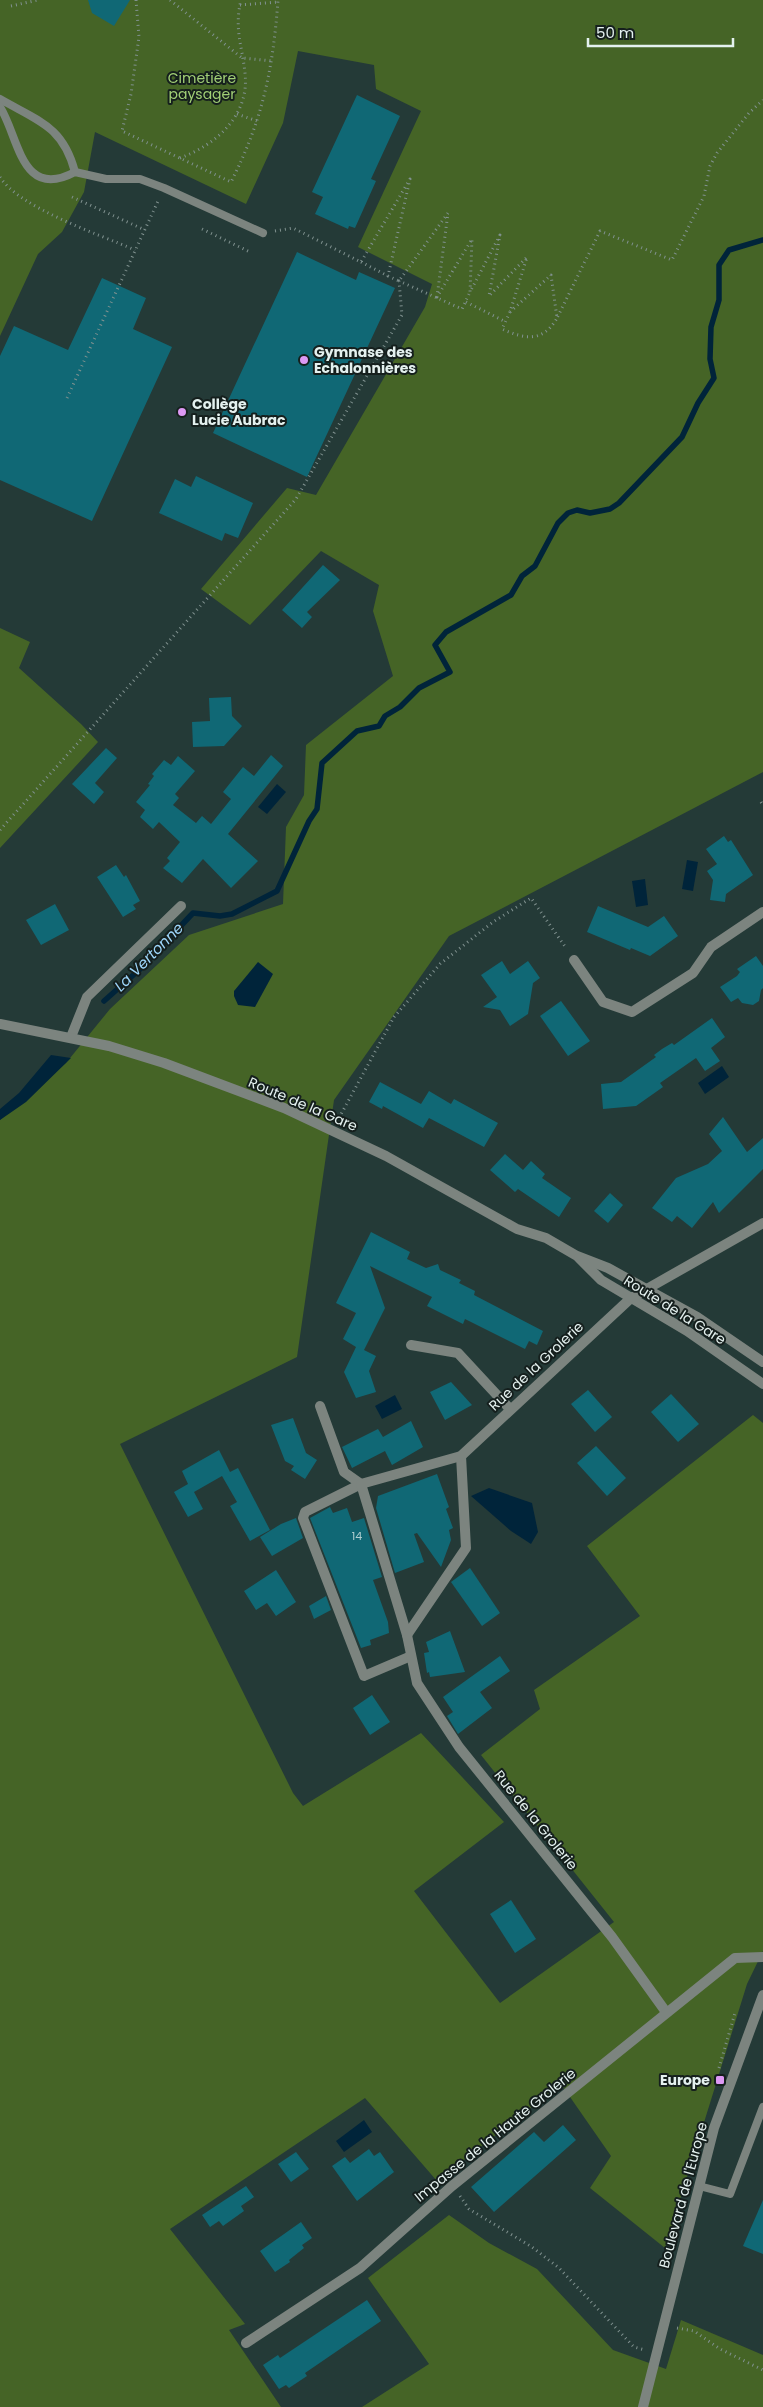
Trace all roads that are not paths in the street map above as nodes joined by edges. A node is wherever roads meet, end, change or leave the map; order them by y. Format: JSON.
{"nodes":[{"id":1,"x":0,"y":99,"type":"edge"},
{"id":2,"x":0,"y":107,"type":"edge"},
{"id":3,"x":75,"y":172,"type":"junction"},
{"id":4,"x":262,"y":233,"type":"dead end"},
{"id":5,"x":181,"y":906,"type":"dead end"},
{"id":6,"x":763,"y":912,"type":"edge"},
{"id":7,"x":574,"y":960,"type":"road end"},
{"id":8,"x":0,"y":1024,"type":"edge"},
{"id":9,"x":71,"y":1038,"type":"junction"},
{"id":10,"x":763,"y":1223,"type":"edge"},
{"id":11,"x":577,"y":1256,"type":"junction"},
{"id":12,"x":647,"y":1288,"type":"junction"},
{"id":13,"x":630,"y":1298,"type":"junction"},
{"id":14,"x":411,"y":1345,"type":"dead end"},
{"id":15,"x":763,"y":1362,"type":"edge"},
{"id":16,"x":763,"y":1384,"type":"edge"},
{"id":17,"x":320,"y":1406,"type":"dead end"},
{"id":18,"x":510,"y":1409,"type":"junction"},
{"id":19,"x":461,"y":1456,"type":"junction"},
{"id":20,"x":361,"y":1484,"type":"junction"},
{"id":21,"x":407,"y":1634,"type":"junction"},
{"id":22,"x":412,"y":1656,"type":"junction"},
{"id":23,"x":763,"y":1957,"type":"edge"},
{"id":24,"x":763,"y":1995,"type":"edge"},
{"id":25,"x":666,"y":2012,"type":"junction"},
{"id":26,"x":763,"y":2107,"type":"edge"},
{"id":27,"x":699,"y":2186,"type":"junction"},
{"id":28,"x":246,"y":2343,"type":"dead end"},
{"id":29,"x":642,"y":2407,"type":"edge"}],
"edges":[{"from":1,"to":3,"type":"lane"},
{"from":2,"to":3,"type":"lane"},
{"from":3,"to":4,"type":"lane"},
{"from":5,"to":9,"type":"street"},
{"from":6,"to":7,"type":"street"},
{"from":8,"to":9,"type":"street","name":"Route de la Gare"},
{"from":9,"to":11,"type":"street","name":"Route de la Gare"},
{"from":10,"to":12,"type":"street","name":"Rue de la Grolerie"},
{"from":11,"to":12,"type":"street","name":"Route de la Gare"},
{"from":11,"to":13,"type":"street","name":"Route de la Gare"},
{"from":12,"to":13,"type":"street","name":"Rue de la Grolerie"},
{"from":12,"to":15,"type":"street","name":"Route de la Gare"},
{"from":13,"to":16,"type":"street","name":"Route de la Gare"},
{"from":13,"to":18,"type":"street","name":"Rue de la Grolerie"},
{"from":14,"to":18,"type":"street"},
{"from":17,"to":20,"type":"street"},
{"from":18,"to":19,"type":"street","name":"Rue de la Grolerie"},
{"from":19,"to":20,"type":"street","name":"Rue de la Grolerie"},
{"from":19,"to":21,"type":"street"},
{"from":20,"to":21,"type":"street","name":"Rue de la Grolerie"},
{"from":20,"to":22,"type":"street"},
{"from":21,"to":22,"type":"street","name":"Rue de la Grolerie"},
{"from":22,"to":25,"type":"street","name":"Rue de la Grolerie"},
{"from":23,"to":25,"type":"street","name":"Impasse de la Haute Grolerie"},
{"from":24,"to":27,"type":"street","name":"Boulevard de l'Europe"},
{"from":25,"to":28,"type":"street","name":"Impasse de la Haute Grolerie"},
{"from":26,"to":27,"type":"lane"},
{"from":27,"to":29,"type":"street","name":"Boulevard de l'Europe"}]}
